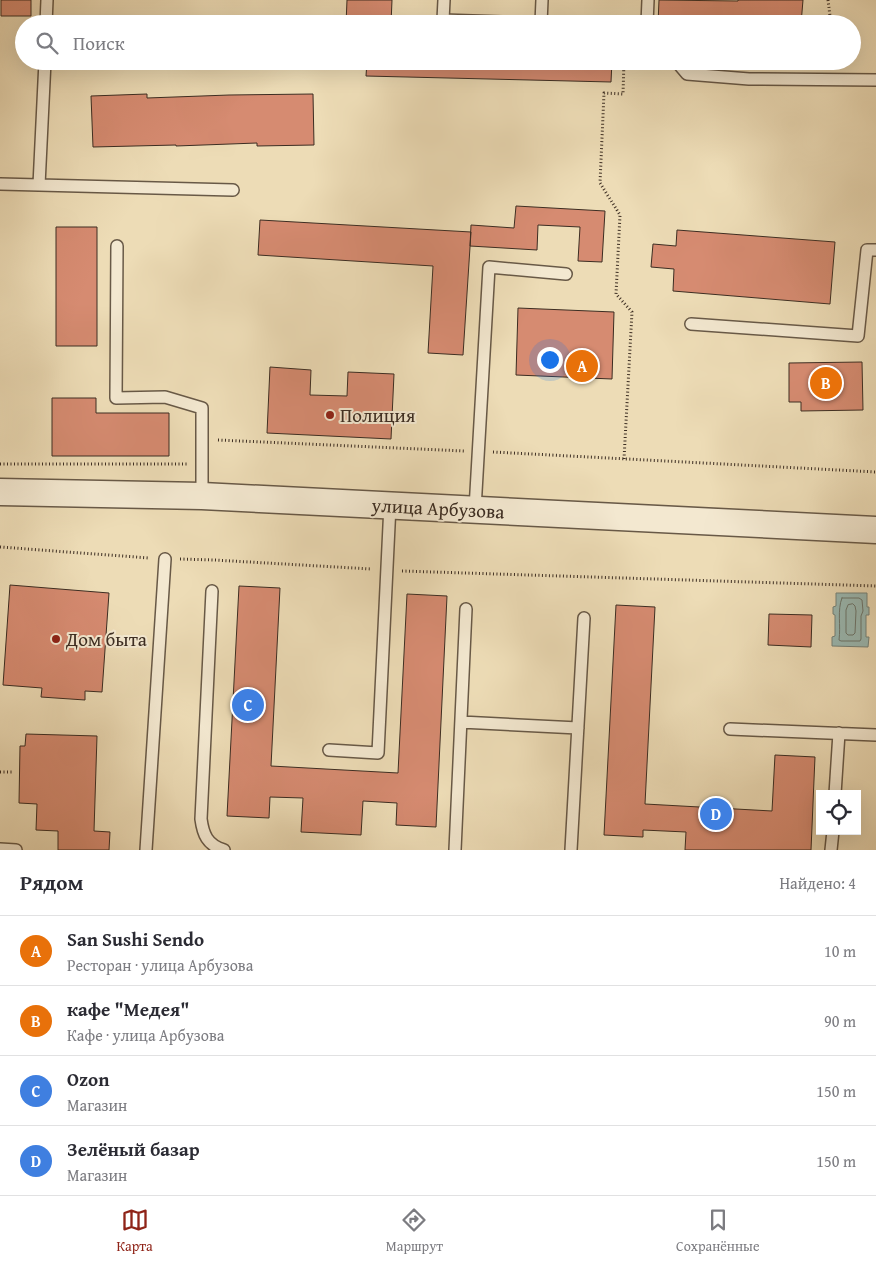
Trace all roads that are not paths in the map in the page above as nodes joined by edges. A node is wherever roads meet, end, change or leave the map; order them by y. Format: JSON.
{"nodes":[{"id":1,"x":48,"y":0,"type":"edge"},
{"id":2,"x":444,"y":0,"type":"edge"},
{"id":3,"x":542,"y":0,"type":"edge"},
{"id":4,"x":648,"y":0,"type":"edge"},
{"id":5,"x":47,"y":15,"type":"edge"},
{"id":6,"x":443,"y":15,"type":"edge"},
{"id":7,"x":541,"y":15,"type":"edge"},
{"id":8,"x":647,"y":15,"type":"edge"},
{"id":9,"x":45,"y":70,"type":"edge"},
{"id":10,"x":684,"y":70,"type":"edge"},
{"id":11,"x":876,"y":80,"type":"edge"},
{"id":12,"x":0,"y":184,"type":"edge"},
{"id":13,"x":39,"y":185,"type":"junction"},
{"id":14,"x":233,"y":190,"type":"dead end"},
{"id":15,"x":117,"y":246,"type":"dead end"},
{"id":16,"x":876,"y":250,"type":"edge"},
{"id":17,"x":566,"y":274,"type":"dead end"},
{"id":18,"x":691,"y":324,"type":"dead end"},
{"id":19,"x":0,"y":492,"type":"edge"},
{"id":20,"x":202,"y":496,"type":"junction"},
{"id":21,"x":390,"y":505,"type":"junction"},
{"id":22,"x":475,"y":510,"type":"junction"},
{"id":23,"x":876,"y":530,"type":"edge"},
{"id":24,"x":164,"y":559,"type":"road end"},
{"id":25,"x":212,"y":591,"type":"dead end"},
{"id":26,"x":466,"y":609,"type":"dead end"},
{"id":27,"x":584,"y":618,"type":"dead end"},
{"id":28,"x":461,"y":722,"type":"junction"},
{"id":29,"x":578,"y":728,"type":"junction"},
{"id":30,"x":730,"y":729,"type":"dead end"},
{"id":31,"x":839,"y":733,"type":"junction"},
{"id":32,"x":876,"y":735,"type":"edge"},
{"id":33,"x":329,"y":750,"type":"dead end"},
{"id":34,"x":835,"y":790,"type":"edge"},
{"id":35,"x":833,"y":835,"type":"edge"},
{"id":36,"x":0,"y":850,"type":"edge"},
{"id":37,"x":16,"y":850,"type":"edge"},
{"id":38,"x":146,"y":850,"type":"edge"},
{"id":39,"x":224,"y":850,"type":"edge"},
{"id":40,"x":455,"y":850,"type":"edge"},
{"id":41,"x":571,"y":850,"type":"edge"},
{"id":42,"x":832,"y":850,"type":"edge"}],
"edges":[{"from":1,"to":5,"type":"lane"},
{"from":2,"to":6,"type":"lane"},
{"from":3,"to":7,"type":"lane"},
{"from":4,"to":8,"type":"lane"},
{"from":9,"to":13,"type":"lane"},
{"from":10,"to":11,"type":"lane"},
{"from":12,"to":13,"type":"lane"},
{"from":13,"to":14,"type":"lane"},
{"from":15,"to":20,"type":"lane"},
{"from":16,"to":18,"type":"lane"},
{"from":17,"to":22,"type":"lane"},
{"from":19,"to":20,"type":"street","name":"улица Арбузова"},
{"from":20,"to":21,"type":"street","name":"улица Арбузова"},
{"from":21,"to":22,"type":"street","name":"улица Арбузова"},
{"from":21,"to":33,"type":"lane"},
{"from":22,"to":23,"type":"street","name":"улица Арбузова"},
{"from":24,"to":38,"type":"lane"},
{"from":25,"to":39,"type":"lane"},
{"from":26,"to":28,"type":"lane"},
{"from":27,"to":29,"type":"lane"},
{"from":28,"to":29,"type":"lane"},
{"from":28,"to":40,"type":"lane"},
{"from":29,"to":41,"type":"lane"},
{"from":30,"to":31,"type":"lane"},
{"from":31,"to":32,"type":"lane"},
{"from":31,"to":34,"type":"lane"},
{"from":35,"to":42,"type":"lane"},
{"from":36,"to":37,"type":"lane"}]}
